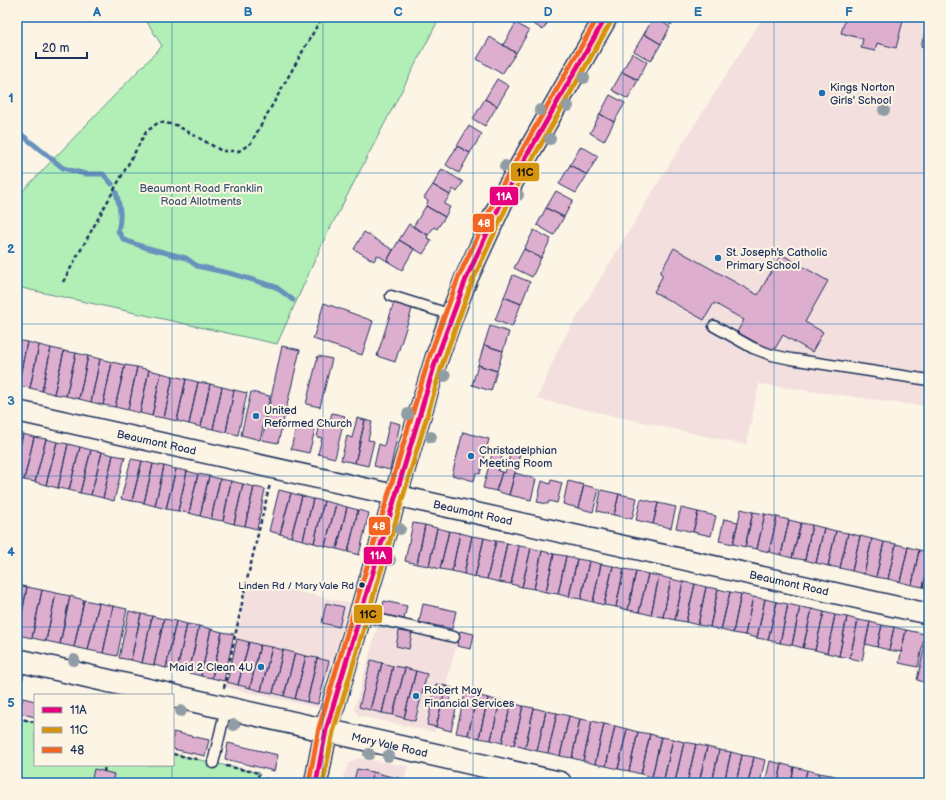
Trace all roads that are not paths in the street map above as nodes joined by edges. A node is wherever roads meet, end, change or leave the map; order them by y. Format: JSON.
{"nodes":[{"id":1,"x":606,"y":17,"type":"edge"},
{"id":2,"x":391,"y":296,"type":"dead end"},
{"id":3,"x":452,"y":315,"type":"junction"},
{"id":4,"x":714,"y":326,"type":"dead end"},
{"id":5,"x":929,"y":380,"type":"edge"},
{"id":6,"x":17,"y":411,"type":"edge"},
{"id":7,"x":396,"y":495,"type":"junction"},
{"id":8,"x":361,"y":614,"type":"junction"},
{"id":9,"x":929,"y":614,"type":"edge"},
{"id":10,"x":454,"y":637,"type":"dead end"},
{"id":11,"x":18,"y":666,"type":"edge"},
{"id":12,"x":167,"y":694,"type":"edge"},
{"id":13,"x":174,"y":695,"type":"edge"},
{"id":14,"x":223,"y":707,"type":"junction"},
{"id":15,"x":326,"y":730,"type":"junction"},
{"id":16,"x":213,"y":763,"type":"dead end"},
{"id":17,"x":316,"y":783,"type":"edge"},
{"id":18,"x":560,"y":783,"type":"edge"}],
"edges":[{"from":1,"to":3,"type":"main road"},
{"from":2,"to":3,"type":"lane"},
{"from":3,"to":7,"type":"main road"},
{"from":4,"to":5,"type":"lane"},
{"from":6,"to":7,"type":"street","name":"Beaumont Road"},
{"from":7,"to":8,"type":"main road"},
{"from":7,"to":9,"type":"street","name":"Beaumont Road"},
{"from":8,"to":10,"type":"lane"},
{"from":8,"to":15,"type":"main road"},
{"from":11,"to":12,"type":"main road","name":"Mary Vale Road"},
{"from":13,"to":14,"type":"main road","name":"Mary Vale Road"},
{"from":14,"to":15,"type":"main road","name":"Mary Vale Road"},
{"from":14,"to":16,"type":"lane"},
{"from":15,"to":17,"type":"main road"},
{"from":15,"to":18,"type":"main road","name":"Mary Vale Road"}]}
